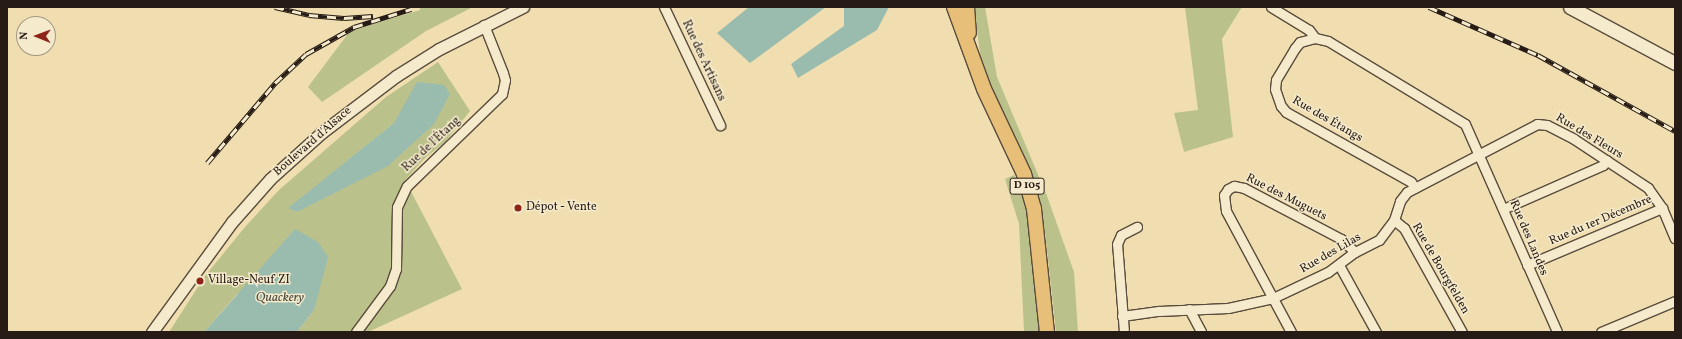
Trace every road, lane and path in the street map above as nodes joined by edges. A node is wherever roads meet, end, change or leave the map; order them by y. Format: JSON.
{"nodes":[{"id":1,"x":523,"y":7,"type":"edge"},
{"id":2,"x":664,"y":7,"type":"edge"},
{"id":3,"x":954,"y":7,"type":"edge"},
{"id":4,"x":967,"y":7,"type":"edge"},
{"id":5,"x":1271,"y":7,"type":"edge"},
{"id":6,"x":1570,"y":7,"type":"edge"},
{"id":7,"x":484,"y":25,"type":"junction"},
{"id":8,"x":1315,"y":38,"type":"junction"},
{"id":9,"x":970,"y":50,"type":"junction"},
{"id":10,"x":1675,"y":63,"type":"edge"},
{"id":11,"x":720,"y":125,"type":"dead end"},
{"id":12,"x":1478,"y":153,"type":"junction"},
{"id":13,"x":1607,"y":160,"type":"junction"},
{"id":14,"x":1415,"y":188,"type":"junction"},
{"id":15,"x":1662,"y":208,"type":"junction"},
{"id":16,"x":1503,"y":209,"type":"junction"},
{"id":17,"x":1394,"y":220,"type":"junction"},
{"id":18,"x":1137,"y":226,"type":"dead end"},
{"id":19,"x":1675,"y":238,"type":"edge"},
{"id":20,"x":1355,"y":252,"type":"junction"},
{"id":21,"x":1339,"y":265,"type":"junction"},
{"id":22,"x":1527,"y":265,"type":"junction"},
{"id":23,"x":1273,"y":298,"type":"junction"},
{"id":24,"x":1675,"y":301,"type":"edge"},
{"id":25,"x":1189,"y":309,"type":"junction"},
{"id":26,"x":1122,"y":316,"type":"junction"},
{"id":27,"x":152,"y":332,"type":"edge"},
{"id":28,"x":356,"y":332,"type":"edge"},
{"id":29,"x":1047,"y":332,"type":"edge"},
{"id":30,"x":1124,"y":332,"type":"edge"},
{"id":31,"x":1201,"y":332,"type":"edge"},
{"id":32,"x":1291,"y":332,"type":"edge"},
{"id":33,"x":1376,"y":332,"type":"edge"},
{"id":34,"x":1462,"y":332,"type":"edge"},
{"id":35,"x":1557,"y":332,"type":"edge"},
{"id":36,"x":1601,"y":332,"type":"edge"}],
"edges":[{"from":1,"to":7,"type":"street","name":"Boulevard d'Alsace"},
{"from":2,"to":11,"type":"street","name":"Rue des Artisans"},
{"from":3,"to":9,"type":"main road","number":"D 105"},
{"from":4,"to":9,"type":"main road","number":"D 105"},
{"from":5,"to":8,"type":"street"},
{"from":6,"to":10,"type":"main road"},
{"from":7,"to":27,"type":"street","name":"Boulevard d'Alsace"},
{"from":7,"to":28,"type":"street","name":"Rue de l'Étang"},
{"from":8,"to":12,"type":"street"},
{"from":8,"to":14,"type":"street","name":"Rue des Étangs"},
{"from":9,"to":29,"type":"main road","number":"D 105"},
{"from":12,"to":13,"type":"street","name":"Rue des Fleurs"},
{"from":12,"to":14,"type":"street","name":"Rue des Fleurs"},
{"from":12,"to":16,"type":"street","name":"Rue des Landes"},
{"from":13,"to":15,"type":"street","name":"Rue des Fleurs"},
{"from":13,"to":16,"type":"street"},
{"from":14,"to":17,"type":"street","name":"Rue des Fleurs"},
{"from":15,"to":19,"type":"street","name":"Rue des Fleurs"},
{"from":15,"to":22,"type":"street","name":"Rue du 1er Décembre"},
{"from":16,"to":22,"type":"street","name":"Rue des Landes"},
{"from":17,"to":20,"type":"street","name":"Rue des Lilas"},
{"from":17,"to":34,"type":"street","name":"Rue de Bourgfelden"},
{"from":18,"to":26,"type":"street"},
{"from":20,"to":21,"type":"street","name":"Rue des Lilas"},
{"from":20,"to":23,"type":"street","name":"Rue des Muguets"},
{"from":21,"to":23,"type":"street","name":"Rue des Lilas"},
{"from":21,"to":33,"type":"street"},
{"from":22,"to":35,"type":"street","name":"Rue des Landes"},
{"from":23,"to":25,"type":"street","name":"Rue des Lilas"},
{"from":23,"to":32,"type":"street"},
{"from":24,"to":36,"type":"street"},
{"from":25,"to":26,"type":"street","name":"Rue des Lilas"},
{"from":25,"to":31,"type":"street"},
{"from":26,"to":30,"type":"street"}]}
